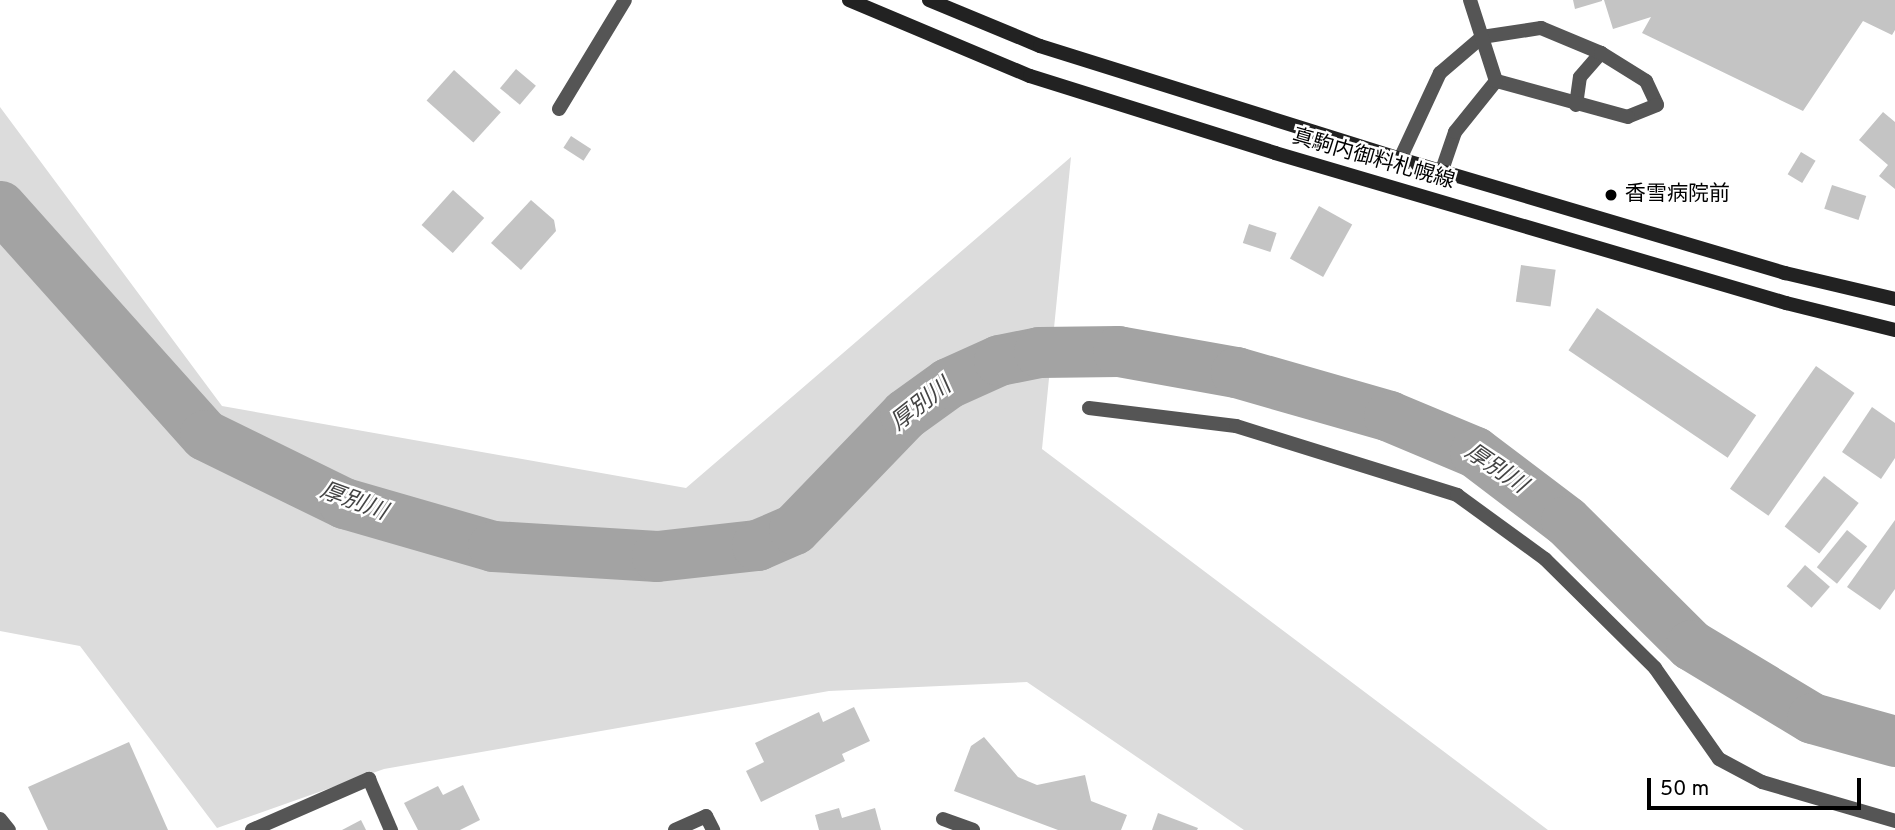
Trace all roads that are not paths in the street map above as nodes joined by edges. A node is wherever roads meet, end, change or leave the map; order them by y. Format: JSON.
{"nodes":[{"id":1,"x":625,"y":0,"type":"edge"},
{"id":2,"x":849,"y":0,"type":"edge"},
{"id":3,"x":929,"y":0,"type":"edge"},
{"id":4,"x":1470,"y":0,"type":"edge"},
{"id":5,"x":1482,"y":37,"type":"junction"},
{"id":6,"x":1601,"y":53,"type":"junction"},
{"id":7,"x":1496,"y":81,"type":"junction"},
{"id":8,"x":1576,"y":104,"type":"junction"},
{"id":9,"x":559,"y":109,"type":"dead end"},
{"id":10,"x":1400,"y":159,"type":"junction"},
{"id":11,"x":1442,"y":170,"type":"junction"},
{"id":12,"x":1895,"y":299,"type":"edge"},
{"id":13,"x":1895,"y":330,"type":"edge"},
{"id":14,"x":1089,"y":408,"type":"dead end"},
{"id":15,"x":0,"y":819,"type":"edge"},
{"id":16,"x":943,"y":819,"type":"dead end"},
{"id":17,"x":1895,"y":821,"type":"edge"},
{"id":18,"x":9,"y":830,"type":"edge"},
{"id":19,"x":252,"y":830,"type":"edge"},
{"id":20,"x":391,"y":830,"type":"edge"},
{"id":21,"x":675,"y":830,"type":"edge"},
{"id":22,"x":713,"y":830,"type":"edge"},
{"id":23,"x":973,"y":830,"type":"edge"}],
"edges":[{"from":1,"to":9,"type":"street"},
{"from":2,"to":13,"type":"main road","name":"真駒内御料札幌線"},
{"from":3,"to":10,"type":"main road","name":"真駒内御料札幌線"},
{"from":4,"to":5,"type":"street"},
{"from":5,"to":6,"type":"street"},
{"from":5,"to":7,"type":"street"},
{"from":5,"to":10,"type":"street"},
{"from":6,"to":8,"type":"street"},
{"from":6,"to":8,"type":"street"},
{"from":7,"to":8,"type":"street"},
{"from":7,"to":11,"type":"street"},
{"from":10,"to":11,"type":"main road","name":"真駒内御料札幌線"},
{"from":11,"to":12,"type":"main road","name":"真駒内御料札幌線"},
{"from":14,"to":17,"type":"street"},
{"from":15,"to":18,"type":"street"},
{"from":16,"to":23,"type":"street"},
{"from":19,"to":20,"type":"street"},
{"from":21,"to":22,"type":"street"}]}
